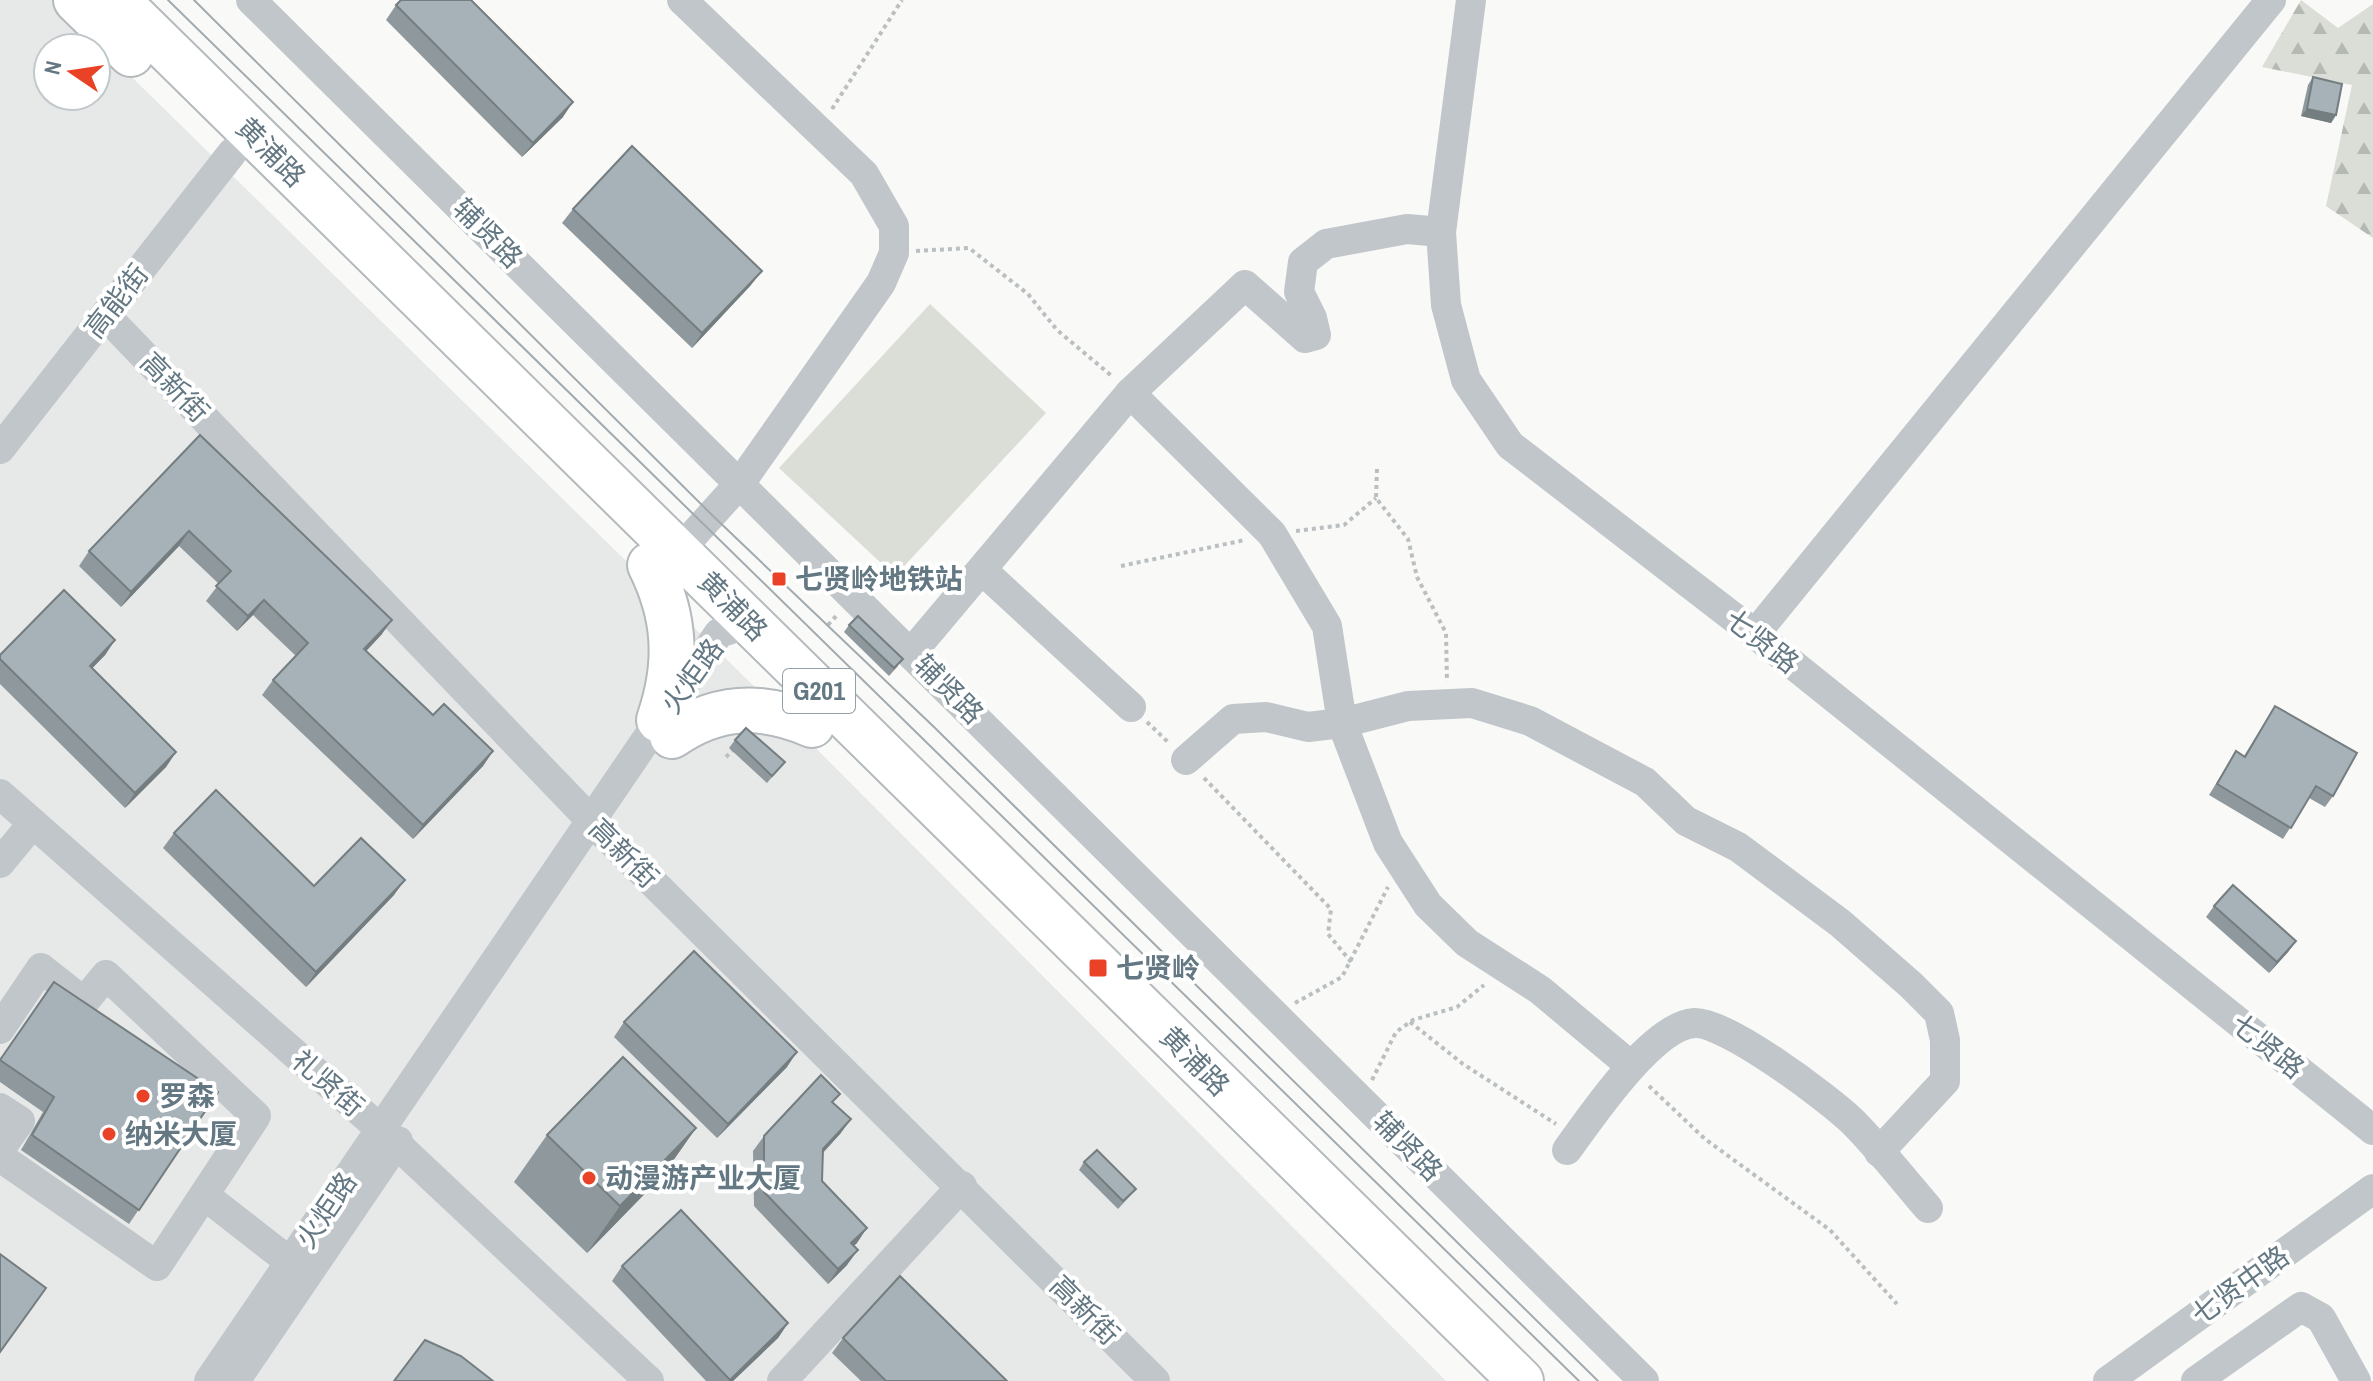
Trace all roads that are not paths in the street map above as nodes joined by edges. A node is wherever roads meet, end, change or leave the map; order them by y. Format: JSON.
{"nodes":[{"id":1,"x":76,"y":0,"type":"edge"},
{"id":2,"x":117,"y":0,"type":"edge"},
{"id":3,"x":251,"y":0,"type":"edge"},
{"id":4,"x":682,"y":0,"type":"edge"},
{"id":5,"x":1471,"y":0,"type":"edge"},
{"id":6,"x":2271,"y":0,"type":"edge"},
{"id":7,"x":232,"y":153,"type":"junction"},
{"id":8,"x":1441,"y":232,"type":"junction"},
{"id":9,"x":105,"y":315,"type":"junction"},
{"id":10,"x":1130,"y":393,"type":"junction"},
{"id":11,"x":0,"y":449,"type":"edge"},
{"id":12,"x":741,"y":482,"type":"junction"},
{"id":13,"x":664,"y":558,"type":"junction"},
{"id":14,"x":982,"y":570,"type":"junction"},
{"id":15,"x":734,"y":634,"type":"junction"},
{"id":16,"x":1755,"y":634,"type":"junction"},
{"id":17,"x":912,"y":652,"type":"junction"},
{"id":18,"x":1131,"y":707,"type":"road end"},
{"id":19,"x":1342,"y":723,"type":"junction"},
{"id":20,"x":812,"y":725,"type":"junction"},
{"id":21,"x":666,"y":728,"type":"junction"},
{"id":22,"x":1186,"y":760,"type":"road end"},
{"id":23,"x":0,"y":794,"type":"edge"},
{"id":24,"x":33,"y":823,"type":"junction"},
{"id":25,"x":598,"y":828,"type":"junction"},
{"id":26,"x":4,"y":849,"type":"edge"},
{"id":27,"x":0,"y":1029,"type":"edge"},
{"id":28,"x":1630,"y":1067,"type":"junction"},
{"id":29,"x":0,"y":1108,"type":"edge"},
{"id":30,"x":2373,"y":1130,"type":"edge"},
{"id":31,"x":388,"y":1136,"type":"junction"},
{"id":32,"x":1572,"y":1144,"type":"road end"},
{"id":33,"x":0,"y":1149,"type":"edge"},
{"id":34,"x":1879,"y":1152,"type":"junction"},
{"id":35,"x":0,"y":1157,"type":"edge"},
{"id":36,"x":962,"y":1186,"type":"junction"},
{"id":37,"x":2373,"y":1189,"type":"edge"},
{"id":38,"x":204,"y":1195,"type":"junction"},
{"id":39,"x":1928,"y":1208,"type":"dead end"},
{"id":40,"x":290,"y":1262,"type":"junction"},
{"id":41,"x":209,"y":1381,"type":"edge"},
{"id":42,"x":235,"y":1381,"type":"edge"},
{"id":43,"x":649,"y":1381,"type":"edge"},
{"id":44,"x":782,"y":1381,"type":"edge"},
{"id":45,"x":1155,"y":1381,"type":"edge"},
{"id":46,"x":1478,"y":1381,"type":"edge"},
{"id":47,"x":1521,"y":1381,"type":"edge"},
{"id":48,"x":1644,"y":1381,"type":"edge"},
{"id":49,"x":2108,"y":1381,"type":"edge"},
{"id":50,"x":2196,"y":1381,"type":"edge"},
{"id":51,"x":2356,"y":1381,"type":"edge"}],
"edges":[{"from":1,"to":7,"type":"highway","name":"黄浦路","number":"G201"},
{"from":2,"to":13,"type":"highway","name":"黄浦路","number":"G201"},
{"from":3,"to":12,"type":"street","name":"辅贤路"},
{"from":4,"to":12,"type":"street"},
{"from":5,"to":8,"type":"street","name":"七贤路"},
{"from":6,"to":16,"type":"street"},
{"from":7,"to":9,"type":"street","name":"高能街"},
{"from":7,"to":13,"type":"highway","name":"黄浦路","number":"G201"},
{"from":8,"to":10,"type":"street"},
{"from":8,"to":16,"type":"street","name":"七贤路"},
{"from":9,"to":11,"type":"street","name":"高能街"},
{"from":9,"to":25,"type":"street","name":"高新街"},
{"from":10,"to":14,"type":"street"},
{"from":10,"to":19,"type":"street"},
{"from":12,"to":13,"type":"street"},
{"from":12,"to":17,"type":"street","name":"辅贤路"},
{"from":13,"to":15,"type":"highway","name":"黄浦路","number":"G201"},
{"from":13,"to":21,"type":"highway"},
{"from":14,"to":17,"type":"street"},
{"from":14,"to":18,"type":"street"},
{"from":15,"to":20,"type":"highway","name":"黄浦路","number":"G201"},
{"from":15,"to":21,"type":"street","name":"火炬路"},
{"from":15,"to":47,"type":"highway","name":"黄浦路","number":"G201"},
{"from":16,"to":30,"type":"street","name":"七贤路"},
{"from":17,"to":48,"type":"street","name":"辅贤路"},
{"from":19,"to":22,"type":"street"},
{"from":19,"to":28,"type":"street"},
{"from":19,"to":34,"type":"street"},
{"from":20,"to":21,"type":"highway"},
{"from":20,"to":46,"type":"highway","name":"黄浦路","number":"G201"},
{"from":21,"to":25,"type":"street","name":"火炬路"},
{"from":23,"to":24,"type":"street","name":"礼贤街"},
{"from":24,"to":26,"type":"street"},
{"from":24,"to":31,"type":"street","name":"礼贤街"},
{"from":25,"to":31,"type":"street","name":"火炬路"},
{"from":25,"to":36,"type":"street","name":"高新街"},
{"from":27,"to":38,"type":"street"},
{"from":28,"to":32,"type":"street"},
{"from":28,"to":34,"type":"street"},
{"from":29,"to":33,"type":"street"},
{"from":31,"to":40,"type":"street","name":"火炬路"},
{"from":31,"to":42,"type":"street","name":"火炬路"},
{"from":31,"to":43,"type":"street","name":"礼贤街"},
{"from":34,"to":39,"type":"street"},
{"from":35,"to":38,"type":"street"},
{"from":36,"to":44,"type":"street"},
{"from":36,"to":45,"type":"street","name":"高新街"},
{"from":37,"to":49,"type":"street","name":"七贤中路"},
{"from":38,"to":40,"type":"street"},
{"from":40,"to":41,"type":"street","name":"火炬路"},
{"from":50,"to":51,"type":"street"}]}
